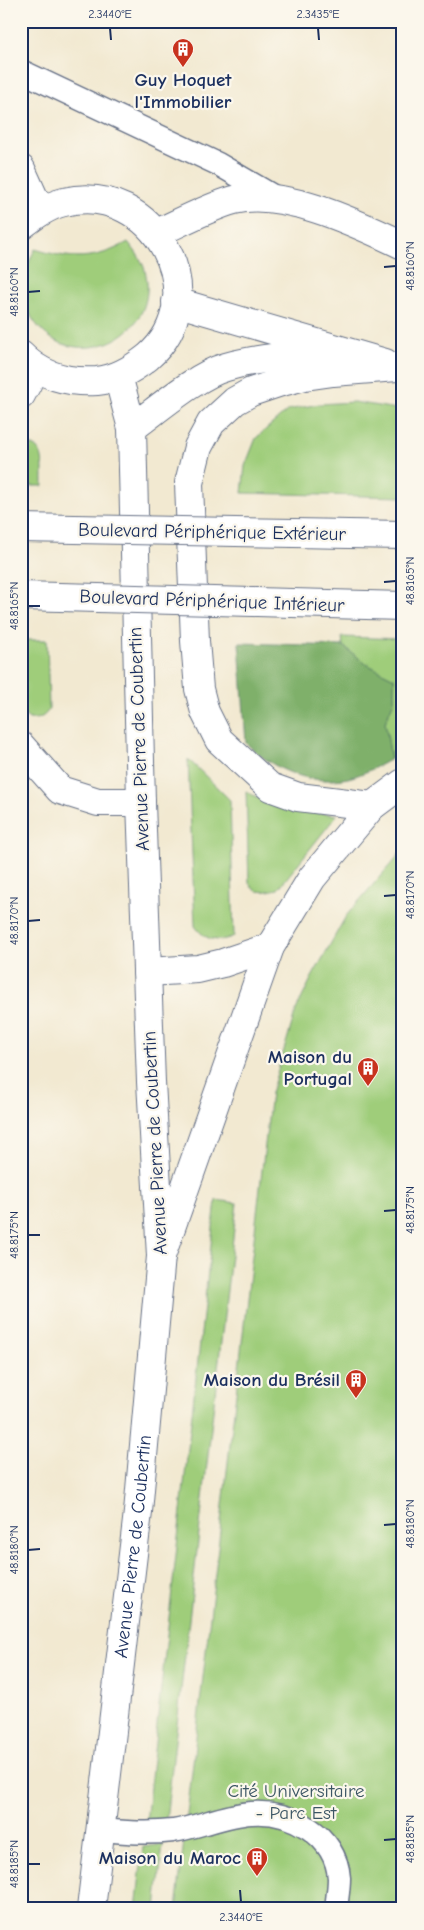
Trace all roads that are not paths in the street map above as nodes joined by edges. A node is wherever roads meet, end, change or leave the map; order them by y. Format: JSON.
{"nodes":[{"id":1,"x":21,"y":71,"type":"edge"},
{"id":2,"x":21,"y":169,"type":"edge"},
{"id":3,"x":279,"y":200,"type":"junction"},
{"id":4,"x":31,"y":219,"type":"edge"},
{"id":5,"x":156,"y":233,"type":"junction"},
{"id":6,"x":403,"y":245,"type":"edge"},
{"id":7,"x":176,"y":302,"type":"junction"},
{"id":8,"x":347,"y":351,"type":"junction"},
{"id":9,"x":24,"y":358,"type":"edge"},
{"id":10,"x":400,"y":368,"type":"edge"},
{"id":11,"x":118,"y":376,"type":"junction"},
{"id":12,"x":21,"y":395,"type":"edge"},
{"id":13,"x":132,"y":428,"type":"junction"},
{"id":14,"x":21,"y":528,"type":"edge"},
{"id":15,"x":403,"y":535,"type":"edge"},
{"id":16,"x":21,"y":596,"type":"edge"},
{"id":17,"x":403,"y":606,"type":"edge"},
{"id":18,"x":21,"y":746,"type":"edge"},
{"id":19,"x":403,"y":783,"type":"edge"},
{"id":20,"x":141,"y":802,"type":"junction"},
{"id":21,"x":372,"y":806,"type":"junction"},
{"id":22,"x":270,"y":947,"type":"junction"},
{"id":23,"x":147,"y":972,"type":"junction"},
{"id":24,"x":161,"y":1256,"type":"junction"},
{"id":25,"x":100,"y":1830,"type":"junction"},
{"id":26,"x":91,"y":1909,"type":"edge"},
{"id":27,"x":336,"y":1909,"type":"edge"}],
"edges":[{"from":1,"to":3,"type":"lane"},
{"from":2,"to":4,"type":"main road"},
{"from":3,"to":5,"type":"main road"},
{"from":3,"to":6,"type":"main road"},
{"from":4,"to":5,"type":"main road"},
{"from":5,"to":7,"type":"main road"},
{"from":7,"to":8,"type":"main road"},
{"from":7,"to":11,"type":"main road"},
{"from":8,"to":10,"type":"main road"},
{"from":8,"to":13,"type":"main road"},
{"from":9,"to":11,"type":"main road"},
{"from":9,"to":12,"type":"main road"},
{"from":10,"to":21,"type":"main road"},
{"from":11,"to":13,"type":"main road","name":"Avenue Pierre de Coubertin"},
{"from":13,"to":20,"type":"main road","name":"Avenue Pierre de Coubertin"},
{"from":14,"to":15,"type":"main road","name":"Boulevard Périphérique Extérieur","bridge":true},
{"from":16,"to":17,"type":"main road","name":"Boulevard Périphérique Intérieur","bridge":true},
{"from":18,"to":20,"type":"main road"},
{"from":19,"to":21,"type":"main road"},
{"from":20,"to":23,"type":"main road","name":"Avenue Pierre de Coubertin"},
{"from":21,"to":22,"type":"main road"},
{"from":22,"to":23,"type":"main road"},
{"from":22,"to":24,"type":"main road"},
{"from":23,"to":24,"type":"main road","name":"Avenue Pierre de Coubertin"},
{"from":24,"to":25,"type":"main road","name":"Avenue Pierre de Coubertin"},
{"from":25,"to":26,"type":"main road","name":"Avenue Pierre de Coubertin"},
{"from":25,"to":27,"type":"lane"}]}
